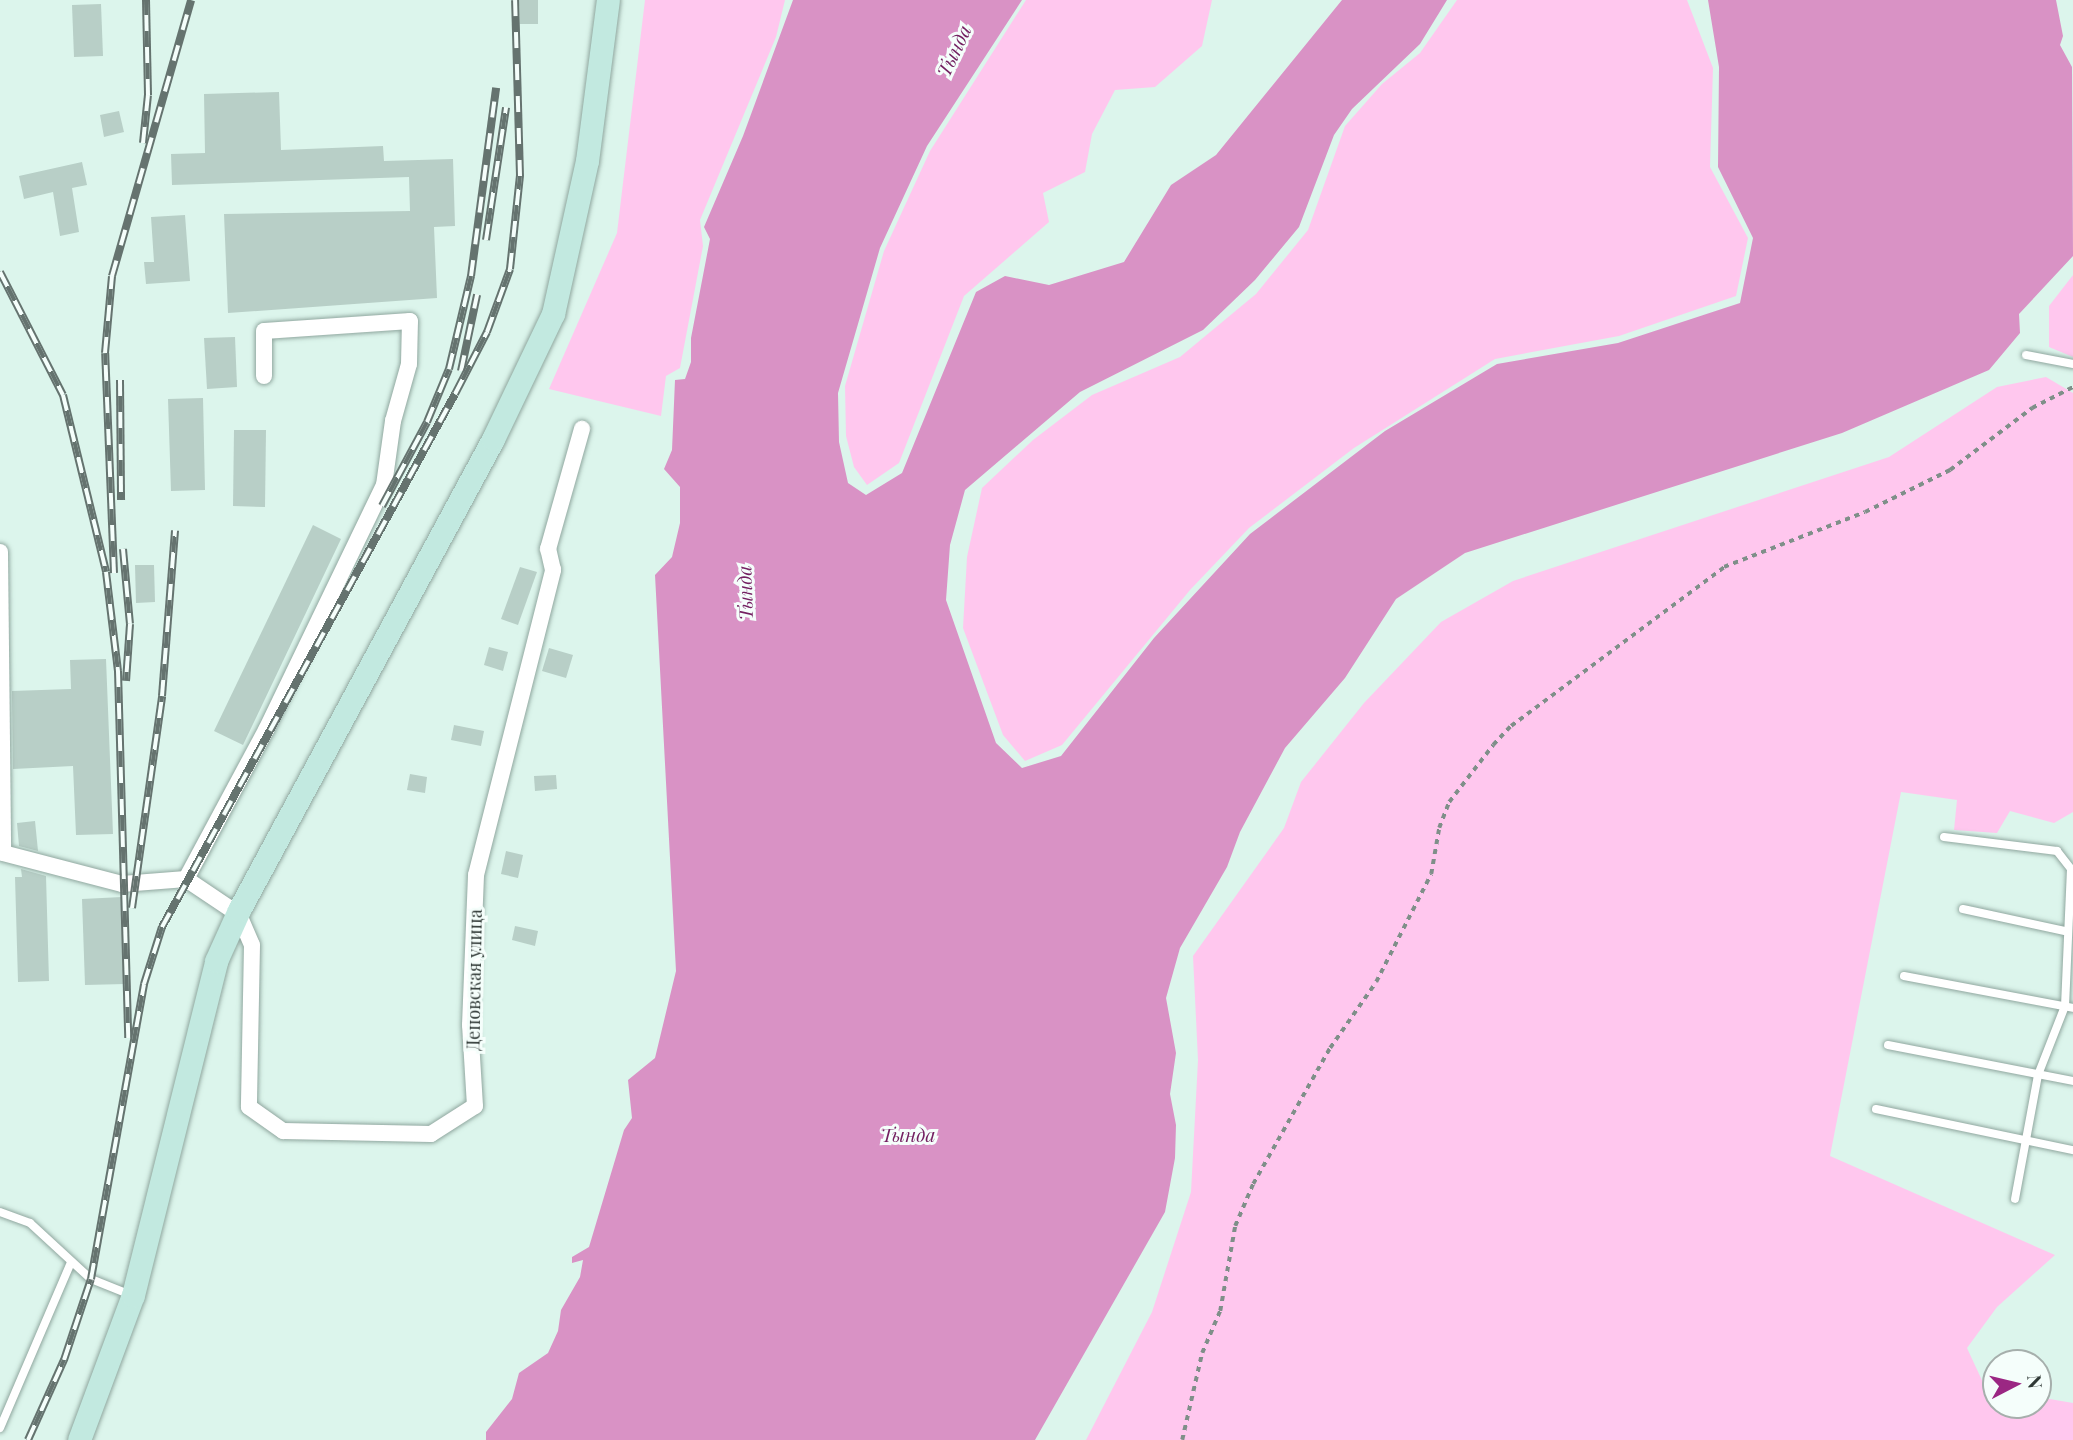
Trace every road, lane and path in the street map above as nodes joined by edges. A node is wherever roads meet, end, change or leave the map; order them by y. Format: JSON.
{"nodes":[{"id":1,"x":608,"y":0,"type":"edge"},
{"id":2,"x":2026,"y":355,"type":"dead end"},
{"id":3,"x":2073,"y":364,"type":"edge"},
{"id":4,"x":264,"y":376,"type":"dead end"},
{"id":5,"x":2073,"y":387,"type":"edge"},
{"id":6,"x":582,"y":429,"type":"dead end"},
{"id":7,"x":0,"y":552,"type":"edge"},
{"id":8,"x":1944,"y":837,"type":"dead end"},
{"id":9,"x":186,"y":879,"type":"junction"},
{"id":10,"x":1963,"y":909,"type":"dead end"},
{"id":11,"x":239,"y":910,"type":"junction"},
{"id":12,"x":2065,"y":931,"type":"junction"},
{"id":13,"x":1904,"y":976,"type":"dead end"},
{"id":14,"x":2069,"y":1007,"type":"edge"},
{"id":15,"x":1888,"y":1045,"type":"dead end"},
{"id":16,"x":2038,"y":1074,"type":"junction"},
{"id":17,"x":2073,"y":1082,"type":"edge"},
{"id":18,"x":1877,"y":1109,"type":"dead end"},
{"id":19,"x":2026,"y":1140,"type":"junction"},
{"id":20,"x":2073,"y":1150,"type":"edge"},
{"id":21,"x":2015,"y":1199,"type":"dead end"},
{"id":22,"x":0,"y":1212,"type":"edge"},
{"id":23,"x":71,"y":1262,"type":"junction"},
{"id":24,"x":134,"y":1295,"type":"junction"},
{"id":25,"x":0,"y":1429,"type":"edge"},
{"id":26,"x":79,"y":1440,"type":"edge"},
{"id":27,"x":1182,"y":1440,"type":"edge"}],
"edges":[{"from":1,"to":11,"type":"street"},
{"from":2,"to":3,"type":"lane"},
{"from":4,"to":9,"type":"street"},
{"from":5,"to":27,"type":"path"},
{"from":6,"to":11,"type":"street","name":"Деповская улица"},
{"from":7,"to":9,"type":"street"},
{"from":8,"to":12,"type":"lane"},
{"from":9,"to":11,"type":"street"},
{"from":10,"to":12,"type":"lane"},
{"from":11,"to":24,"type":"street"},
{"from":12,"to":14,"type":"lane"},
{"from":13,"to":14,"type":"lane"},
{"from":14,"to":16,"type":"lane"},
{"from":15,"to":16,"type":"lane"},
{"from":16,"to":17,"type":"lane"},
{"from":16,"to":19,"type":"lane"},
{"from":18,"to":19,"type":"lane"},
{"from":19,"to":20,"type":"lane"},
{"from":19,"to":21,"type":"lane"},
{"from":22,"to":23,"type":"lane"},
{"from":23,"to":24,"type":"lane"},
{"from":23,"to":25,"type":"lane"},
{"from":24,"to":26,"type":"street"}]}
